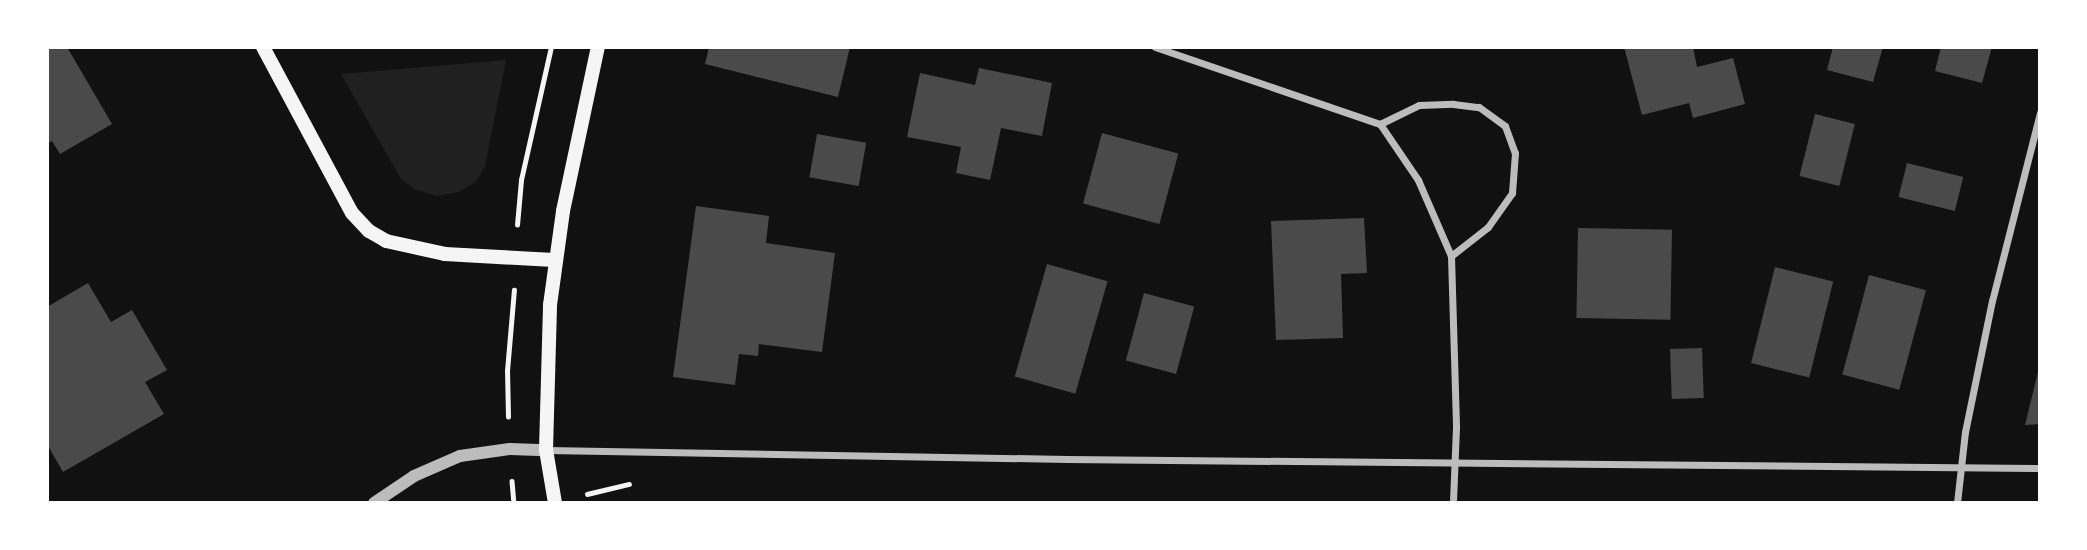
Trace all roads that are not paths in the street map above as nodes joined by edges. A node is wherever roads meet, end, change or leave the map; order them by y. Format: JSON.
{"nodes":[{"id":1,"x":263,"y":47,"type":"edge"},
{"id":2,"x":597,"y":47,"type":"edge"},
{"id":3,"x":1155,"y":47,"type":"edge"},
{"id":4,"x":2040,"y":112,"type":"edge"},
{"id":5,"x":1380,"y":124,"type":"junction"},
{"id":6,"x":1451,"y":256,"type":"junction"},
{"id":7,"x":554,"y":260,"type":"junction"},
{"id":8,"x":546,"y":450,"type":"junction"},
{"id":9,"x":1455,"y":463,"type":"junction"},
{"id":10,"x":1962,"y":467,"type":"junction"},
{"id":11,"x":2040,"y":468,"type":"edge"},
{"id":12,"x":374,"y":503,"type":"edge"},
{"id":13,"x":555,"y":503,"type":"edge"},
{"id":14,"x":1453,"y":503,"type":"edge"},
{"id":15,"x":1957,"y":503,"type":"edge"}],
"edges":[{"from":1,"to":7,"type":"main road"},
{"from":2,"to":7,"type":"main road"},
{"from":3,"to":5,"type":"street"},
{"from":4,"to":10,"type":"street"},
{"from":5,"to":6,"type":"street"},
{"from":5,"to":6,"type":"street"},
{"from":6,"to":9,"type":"street"},
{"from":7,"to":8,"type":"main road"},
{"from":8,"to":9,"type":"street"},
{"from":8,"to":12,"type":"street"},
{"from":8,"to":13,"type":"main road"},
{"from":9,"to":10,"type":"street"},
{"from":9,"to":14,"type":"street"},
{"from":10,"to":11,"type":"street"},
{"from":10,"to":15,"type":"street"}]}
